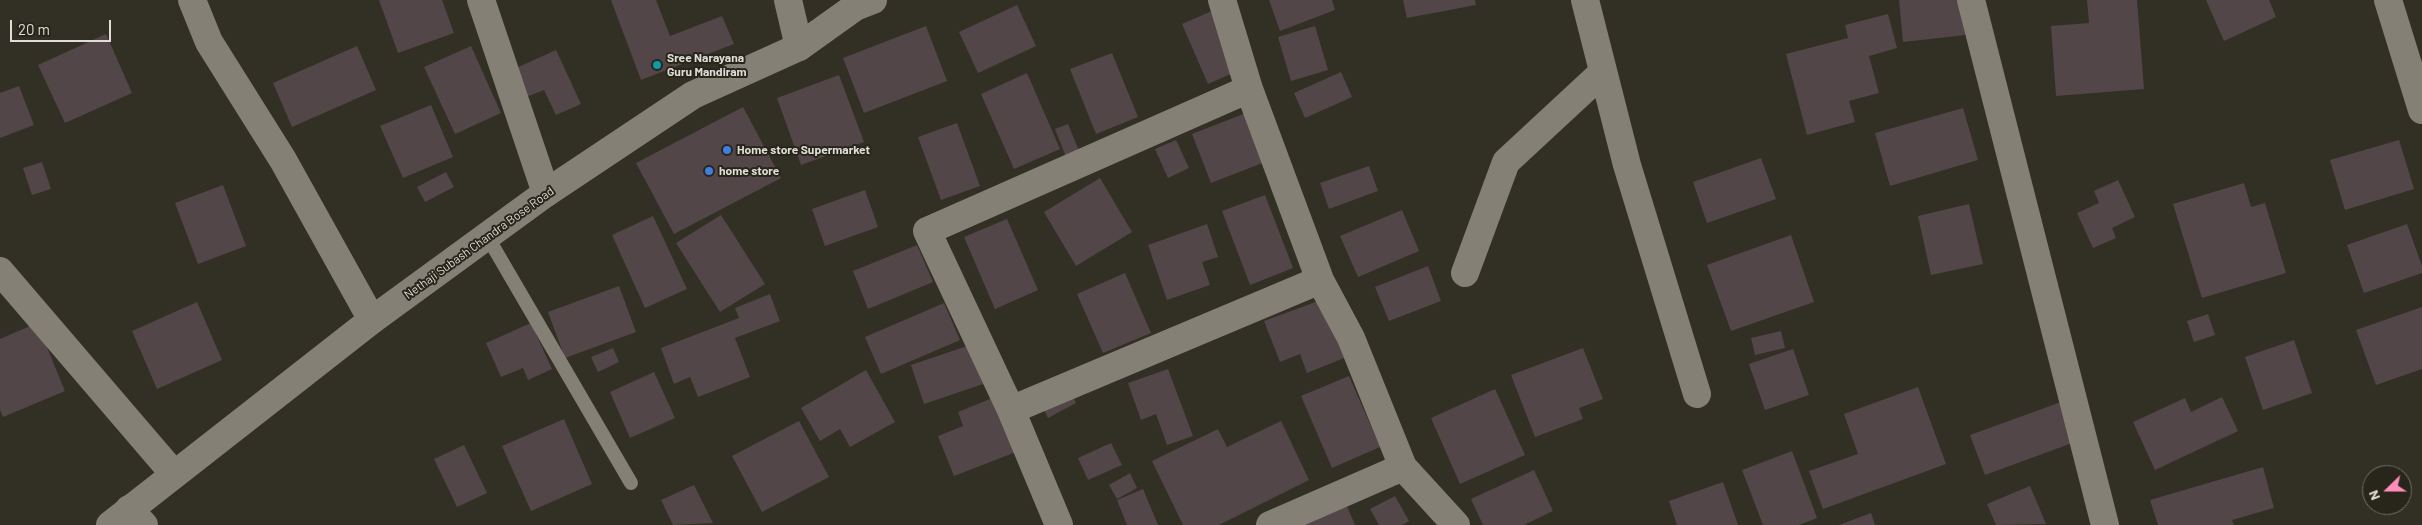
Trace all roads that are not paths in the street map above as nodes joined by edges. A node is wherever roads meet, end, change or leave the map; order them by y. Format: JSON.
{"nodes":[{"id":1,"x":192,"y":0,"type":"edge"},
{"id":2,"x":480,"y":0,"type":"edge"},
{"id":3,"x":788,"y":0,"type":"edge"},
{"id":4,"x":873,"y":0,"type":"edge"},
{"id":5,"x":1222,"y":0,"type":"edge"},
{"id":6,"x":1585,"y":0,"type":"edge"},
{"id":7,"x":1971,"y":0,"type":"edge"},
{"id":8,"x":2388,"y":0,"type":"edge"},
{"id":9,"x":799,"y":47,"type":"junction"},
{"id":10,"x":1602,"y":73,"type":"junction"},
{"id":11,"x":1249,"y":89,"type":"junction"},
{"id":12,"x":2422,"y":110,"type":"edge"},
{"id":13,"x":546,"y":193,"type":"junction"},
{"id":14,"x":487,"y":236,"type":"junction"},
{"id":15,"x":1465,"y":273,"type":"dead end"},
{"id":16,"x":1,"y":275,"type":"edge"},
{"id":17,"x":1320,"y":280,"type":"junction"},
{"id":18,"x":372,"y":320,"type":"junction"},
{"id":19,"x":1697,"y":394,"type":"dead end"},
{"id":20,"x":1011,"y":410,"type":"junction"},
{"id":21,"x":1403,"y":467,"type":"junction"},
{"id":22,"x":174,"y":474,"type":"junction"},
{"id":23,"x":631,"y":483,"type":"dead end"},
{"id":24,"x":128,"y":520,"type":"edge"},
{"id":25,"x":1059,"y":525,"type":"edge"},
{"id":26,"x":1270,"y":525,"type":"edge"},
{"id":27,"x":1456,"y":525,"type":"edge"},
{"id":28,"x":2105,"y":525,"type":"edge"}],
"edges":[{"from":1,"to":18,"type":"street"},
{"from":2,"to":13,"type":"street"},
{"from":3,"to":9,"type":"street"},
{"from":4,"to":9,"type":"street","name":"Nethaji Subash Chandra Bose Road"},
{"from":5,"to":11,"type":"street"},
{"from":6,"to":10,"type":"street"},
{"from":7,"to":28,"type":"street"},
{"from":8,"to":12,"type":"street"},
{"from":9,"to":13,"type":"street","name":"Nethaji Subash Chandra Bose Road"},
{"from":10,"to":15,"type":"street"},
{"from":10,"to":19,"type":"street"},
{"from":11,"to":17,"type":"street"},
{"from":11,"to":20,"type":"street"},
{"from":13,"to":14,"type":"street","name":"Nethaji Subash Chandra Bose Road"},
{"from":14,"to":18,"type":"street","name":"Nethaji Subash Chandra Bose Road"},
{"from":14,"to":23,"type":"lane"},
{"from":16,"to":22,"type":"street"},
{"from":17,"to":20,"type":"street"},
{"from":17,"to":21,"type":"street"},
{"from":18,"to":22,"type":"street","name":"Nethaji Subash Chandra Bose Road"},
{"from":20,"to":25,"type":"street"},
{"from":21,"to":26,"type":"street"},
{"from":21,"to":27,"type":"street"},
{"from":22,"to":24,"type":"street","name":"Nethaji Subash Chandra Bose Road"}]}
